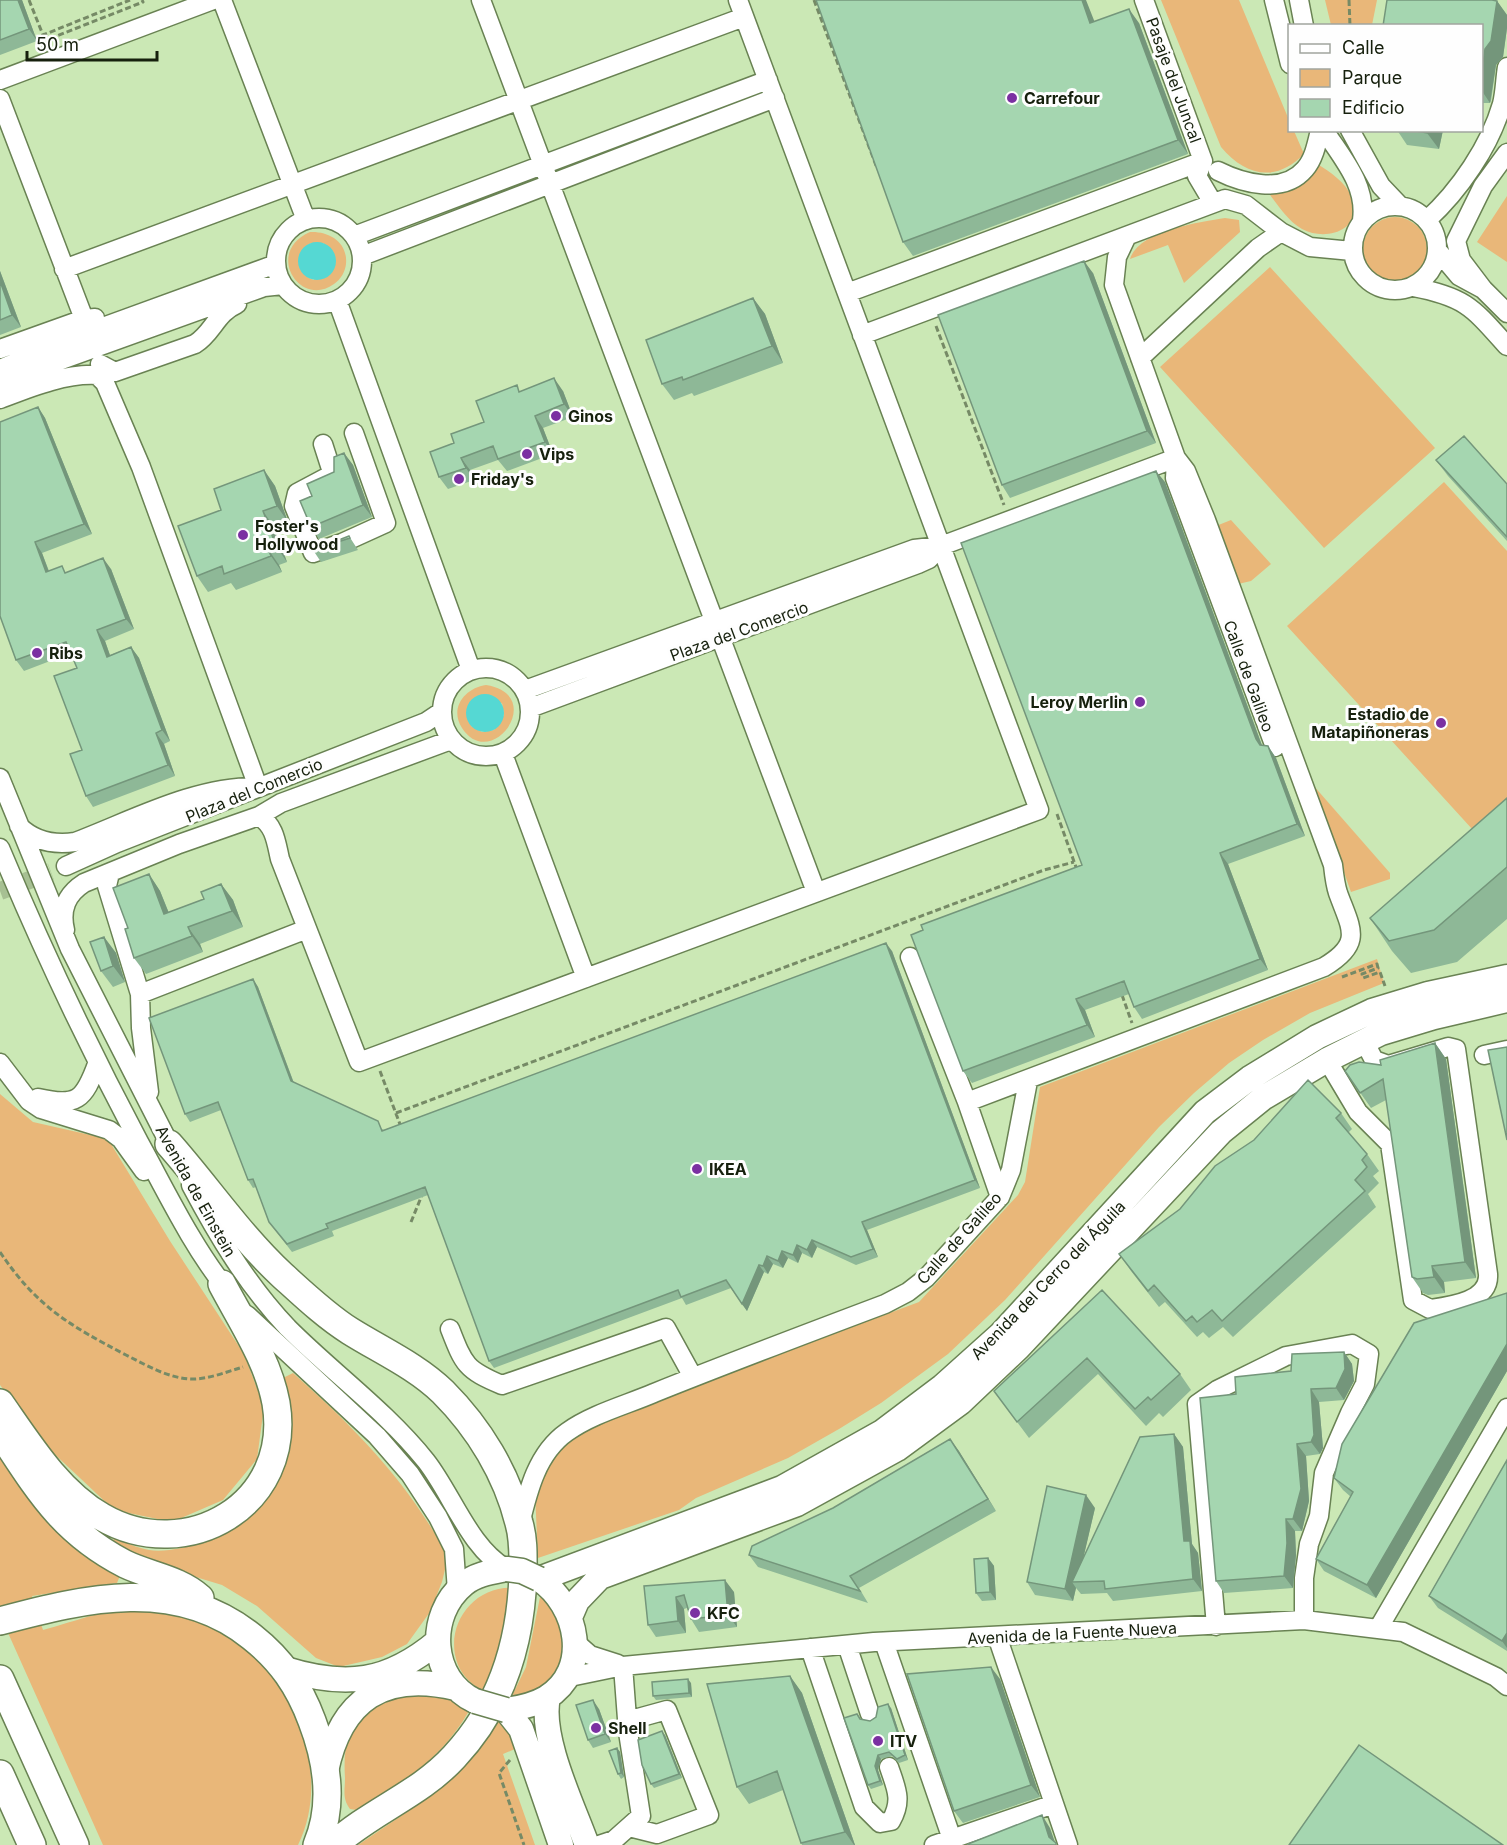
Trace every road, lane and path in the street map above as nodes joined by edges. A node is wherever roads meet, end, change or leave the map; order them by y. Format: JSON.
{"nodes":[{"id":1,"x":29,"y":0,"type":"edge"},
{"id":2,"x":130,"y":0,"type":"edge"},
{"id":3,"x":142,"y":0,"type":"edge"},
{"id":4,"x":213,"y":0,"type":"edge"},
{"id":5,"x":222,"y":0,"type":"edge"},
{"id":6,"x":481,"y":0,"type":"edge"},
{"id":7,"x":814,"y":0,"type":"edge"},
{"id":8,"x":1144,"y":0,"type":"edge"},
{"id":9,"x":1274,"y":0,"type":"edge"},
{"id":10,"x":1299,"y":0,"type":"edge"},
{"id":11,"x":1350,"y":0,"type":"edge"},
{"id":12,"x":741,"y":8,"type":"edge"},
{"id":13,"x":1304,"y":24,"type":"edge"},
{"id":14,"x":1350,"y":24,"type":"edge"},
{"id":15,"x":1288,"y":56,"type":"edge"},
{"id":16,"x":62,"y":57,"type":"junction"},
{"id":17,"x":1507,"y":67,"type":"edge"},
{"id":18,"x":0,"y":80,"type":"edge"},
{"id":19,"x":768,"y":80,"type":"junction"},
{"id":20,"x":775,"y":98,"type":"junction"},
{"id":21,"x":0,"y":99,"type":"edge"},
{"id":22,"x":518,"y":99,"type":"junction"},
{"id":23,"x":1321,"y":132,"type":"edge"},
{"id":24,"x":1323,"y":132,"type":"edge"},
{"id":25,"x":1351,"y":132,"type":"edge"},
{"id":26,"x":1507,"y":153,"type":"edge"},
{"id":27,"x":543,"y":165,"type":"junction"},
{"id":28,"x":1210,"y":166,"type":"junction"},
{"id":29,"x":881,"y":179,"type":"edge"},
{"id":30,"x":292,"y":184,"type":"junction"},
{"id":31,"x":550,"y":184,"type":"junction"},
{"id":32,"x":1219,"y":201,"type":"junction"},
{"id":33,"x":1400,"y":206,"type":"junction"},
{"id":34,"x":306,"y":220,"type":"junction"},
{"id":35,"x":1427,"y":220,"type":"junction"},
{"id":36,"x":1359,"y":225,"type":"junction"},
{"id":37,"x":1281,"y":232,"type":"junction"},
{"id":38,"x":354,"y":236,"type":"junction"},
{"id":39,"x":1127,"y":236,"type":"junction"},
{"id":40,"x":1310,"y":247,"type":"junction"},
{"id":41,"x":1352,"y":251,"type":"junction"},
{"id":42,"x":1438,"y":251,"type":"junction"},
{"id":43,"x":362,"y":256,"type":"junction"},
{"id":44,"x":276,"y":264,"type":"junction"},
{"id":45,"x":64,"y":269,"type":"junction"},
{"id":46,"x":283,"y":285,"type":"junction"},
{"id":47,"x":1413,"y":286,"type":"junction"},
{"id":48,"x":1483,"y":290,"type":"junction"},
{"id":49,"x":847,"y":293,"type":"junction"},
{"id":50,"x":337,"y":300,"type":"junction"},
{"id":51,"x":930,"y":310,"type":"junction"},
{"id":52,"x":1507,"y":313,"type":"edge"},
{"id":53,"x":862,"y":335,"type":"junction"},
{"id":54,"x":173,"y":336,"type":"dead end"},
{"id":55,"x":91,"y":342,"type":"junction"},
{"id":56,"x":1507,"y":346,"type":"edge"},
{"id":57,"x":0,"y":349,"type":"edge"},
{"id":58,"x":1140,"y":358,"type":"junction"},
{"id":59,"x":0,"y":369,"type":"edge"},
{"id":60,"x":0,"y":382,"type":"edge"},
{"id":61,"x":33,"y":387,"type":"junction"},
{"id":62,"x":0,"y":399,"type":"edge"},
{"id":63,"x":354,"y":432,"type":"dead end"},
{"id":64,"x":323,"y":444,"type":"dead end"},
{"id":65,"x":1176,"y":458,"type":"junction"},
{"id":66,"x":994,"y":508,"type":"dead end"},
{"id":67,"x":941,"y":546,"type":"junction"},
{"id":68,"x":713,"y":621,"type":"junction"},
{"id":69,"x":720,"y":639,"type":"junction"},
{"id":70,"x":471,"y":670,"type":"junction"},
{"id":71,"x":528,"y":699,"type":"junction"},
{"id":72,"x":441,"y":712,"type":"junction"},
{"id":73,"x":451,"y":740,"type":"junction"},
{"id":74,"x":503,"y":753,"type":"junction"},
{"id":75,"x":0,"y":778,"type":"edge"},
{"id":76,"x":258,"y":787,"type":"junction"},
{"id":77,"x":281,"y":803,"type":"junction"},
{"id":78,"x":1039,"y":810,"type":"junction"},
{"id":79,"x":259,"y":816,"type":"junction"},
{"id":80,"x":19,"y":826,"type":"junction"},
{"id":81,"x":0,"y":849,"type":"edge"},
{"id":82,"x":1074,"y":862,"type":"junction"},
{"id":83,"x":110,"y":873,"type":"junction"},
{"id":84,"x":1078,"y":873,"type":"edge"},
{"id":85,"x":816,"y":892,"type":"junction"},
{"id":86,"x":307,"y":929,"type":"junction"},
{"id":87,"x":70,"y":949,"type":"junction"},
{"id":88,"x":910,"y":957,"type":"dead end"},
{"id":89,"x":1507,"y":977,"type":"edge"},
{"id":90,"x":585,"y":978,"type":"junction"},
{"id":91,"x":140,"y":994,"type":"junction"},
{"id":92,"x":1122,"y":994,"type":"edge"},
{"id":93,"x":1507,"y":1000,"type":"edge"},
{"id":94,"x":1137,"y":1039,"type":"junction"},
{"id":95,"x":1365,"y":1041,"type":"junction"},
{"id":96,"x":1507,"y":1050,"type":"edge"},
{"id":97,"x":1484,"y":1055,"type":"dead end"},
{"id":98,"x":1327,"y":1060,"type":"junction"},
{"id":99,"x":0,"y":1063,"type":"edge"},
{"id":100,"x":98,"y":1064,"type":"junction"},
{"id":101,"x":1028,"y":1081,"type":"junction"},
{"id":102,"x":14,"y":1084,"type":"junction"},
{"id":103,"x":967,"y":1102,"type":"junction"},
{"id":104,"x":151,"y":1109,"type":"junction"},
{"id":105,"x":396,"y":1113,"type":"dead end"},
{"id":106,"x":169,"y":1144,"type":"junction"},
{"id":107,"x":1000,"y":1197,"type":"junction"},
{"id":108,"x":187,"y":1231,"type":"junction"},
{"id":109,"x":0,"y":1252,"type":"edge"},
{"id":110,"x":222,"y":1284,"type":"junction"},
{"id":111,"x":450,"y":1329,"type":"dead end"},
{"id":112,"x":248,"y":1365,"type":"dead end"},
{"id":113,"x":693,"y":1377,"type":"junction"},
{"id":114,"x":0,"y":1403,"type":"edge"},
{"id":115,"x":1507,"y":1408,"type":"edge"},
{"id":116,"x":0,"y":1432,"type":"edge"},
{"id":117,"x":520,"y":1525,"type":"junction"},
{"id":118,"x":507,"y":1569,"type":"junction"},
{"id":119,"x":539,"y":1579,"type":"junction"},
{"id":120,"x":457,"y":1591,"type":"junction"},
{"id":121,"x":216,"y":1613,"type":"junction"},
{"id":122,"x":571,"y":1615,"type":"junction"},
{"id":123,"x":1304,"y":1620,"type":"junction"},
{"id":124,"x":0,"y":1621,"type":"edge"},
{"id":125,"x":1216,"y":1626,"type":"junction"},
{"id":126,"x":1378,"y":1629,"type":"junction"},
{"id":127,"x":997,"y":1636,"type":"junction"},
{"id":128,"x":438,"y":1641,"type":"junction"},
{"id":129,"x":574,"y":1641,"type":"junction"},
{"id":130,"x":884,"y":1642,"type":"junction"},
{"id":131,"x":847,"y":1645,"type":"junction"},
{"id":132,"x":810,"y":1648,"type":"junction"},
{"id":133,"x":623,"y":1665,"type":"junction"},
{"id":134,"x":285,"y":1669,"type":"junction"},
{"id":135,"x":565,"y":1678,"type":"junction"},
{"id":136,"x":0,"y":1679,"type":"edge"},
{"id":137,"x":1507,"y":1686,"type":"edge"},
{"id":138,"x":465,"y":1694,"type":"junction"},
{"id":139,"x":548,"y":1697,"type":"junction"},
{"id":140,"x":506,"y":1710,"type":"junction"},
{"id":141,"x":870,"y":1714,"type":"dead end"},
{"id":142,"x":627,"y":1721,"type":"junction"},
{"id":143,"x":528,"y":1753,"type":"junction"},
{"id":144,"x":889,"y":1767,"type":"dead end"},
{"id":145,"x":326,"y":1771,"type":"junction"},
{"id":146,"x":0,"y":1774,"type":"edge"},
{"id":147,"x":1054,"y":1804,"type":"junction"},
{"id":148,"x":629,"y":1827,"type":"junction"},
{"id":149,"x":953,"y":1842,"type":"edge"},
{"id":150,"x":32,"y":1845,"type":"edge"},
{"id":151,"x":75,"y":1845,"type":"edge"},
{"id":152,"x":317,"y":1845,"type":"edge"},
{"id":153,"x":334,"y":1845,"type":"edge"},
{"id":154,"x":524,"y":1845,"type":"edge"},
{"id":155,"x":561,"y":1845,"type":"edge"},
{"id":156,"x":587,"y":1845,"type":"edge"},
{"id":157,"x":599,"y":1845,"type":"edge"},
{"id":158,"x":934,"y":1845,"type":"edge"},
{"id":159,"x":1068,"y":1845,"type":"edge"}],
"edges":[{"from":1,"to":2,"type":"path"},
{"from":3,"to":16,"type":"path"},
{"from":4,"to":16,"type":"street"},
{"from":5,"to":30,"type":"street"},
{"from":6,"to":22,"type":"street"},
{"from":7,"to":29,"type":"path"},
{"from":8,"to":28,"type":"street","name":"Pasaje del Juncal"},
{"from":9,"to":15,"type":"street"},
{"from":10,"to":13,"type":"street"},
{"from":11,"to":14,"type":"path"},
{"from":12,"to":19,"type":"street"},
{"from":12,"to":22,"type":"street"},
{"from":16,"to":18,"type":"street"},
{"from":17,"to":35,"type":"street"},
{"from":19,"to":20,"type":"street"},
{"from":19,"to":27,"type":"street"},
{"from":20,"to":31,"type":"street"},
{"from":20,"to":49,"type":"street"},
{"from":21,"to":45,"type":"street"},
{"from":22,"to":27,"type":"street"},
{"from":22,"to":30,"type":"street"},
{"from":23,"to":28,"type":"street"},
{"from":24,"to":36,"type":"street"},
{"from":25,"to":33,"type":"street"},
{"from":26,"to":48,"type":"street"},
{"from":27,"to":31,"type":"street"},
{"from":27,"to":38,"type":"street"},
{"from":28,"to":32,"type":"street","name":"Pasaje del Juncal"},
{"from":28,"to":49,"type":"street"},
{"from":30,"to":34,"type":"street"},
{"from":30,"to":45,"type":"street"},
{"from":31,"to":43,"type":"street"},
{"from":31,"to":68,"type":"street"},
{"from":32,"to":37,"type":"street"},
{"from":32,"to":39,"type":"street"},
{"from":33,"to":35,"type":"street"},
{"from":33,"to":36,"type":"street"},
{"from":34,"to":38,"type":"street"},
{"from":34,"to":44,"type":"street"},
{"from":35,"to":42,"type":"street"},
{"from":36,"to":40,"type":"street"},
{"from":36,"to":41,"type":"street"},
{"from":37,"to":40,"type":"street"},
{"from":37,"to":58,"type":"street"},
{"from":38,"to":43,"type":"street"},
{"from":39,"to":51,"type":"street"},
{"from":39,"to":58,"type":"street","name":"Calle de Galileo"},
{"from":40,"to":41,"type":"street"},
{"from":41,"to":47,"type":"street"},
{"from":42,"to":47,"type":"street"},
{"from":42,"to":48,"type":"street"},
{"from":43,"to":50,"type":"street"},
{"from":44,"to":46,"type":"street"},
{"from":44,"to":55,"type":"street"},
{"from":45,"to":55,"type":"street"},
{"from":46,"to":50,"type":"street"},
{"from":46,"to":55,"type":"street"},
{"from":46,"to":55,"type":"street"},
{"from":47,"to":56,"type":"street"},
{"from":48,"to":52,"type":"street"},
{"from":49,"to":53,"type":"street"},
{"from":50,"to":70,"type":"street"},
{"from":51,"to":53,"type":"street"},
{"from":51,"to":66,"type":"path"},
{"from":53,"to":67,"type":"street"},
{"from":54,"to":55,"type":"street"},
{"from":55,"to":57,"type":"street"},
{"from":55,"to":59,"type":"street"},
{"from":55,"to":60,"type":"street"},
{"from":55,"to":61,"type":"street"},
{"from":58,"to":65,"type":"street","name":"Calle de Galileo"},
{"from":61,"to":62,"type":"street"},
{"from":61,"to":76,"type":"street"},
{"from":63,"to":64,"type":"street"},
{"from":65,"to":67,"type":"street","name":"Plaza del Comercio"},
{"from":65,"to":94,"type":"street","name":"Calle de Galileo"},
{"from":67,"to":68,"type":"street","name":"Plaza del Comercio"},
{"from":67,"to":69,"type":"street","name":"Plaza del Comercio"},
{"from":67,"to":78,"type":"street"},
{"from":68,"to":69,"type":"street"},
{"from":68,"to":71,"type":"street","name":"Plaza del Comercio"},
{"from":69,"to":71,"type":"street","name":"Plaza del Comercio"},
{"from":69,"to":85,"type":"street"},
{"from":70,"to":71,"type":"street"},
{"from":70,"to":72,"type":"street"},
{"from":71,"to":74,"type":"street"},
{"from":72,"to":73,"type":"street"},
{"from":72,"to":76,"type":"street","name":"Plaza del Comercio"},
{"from":73,"to":74,"type":"street"},
{"from":73,"to":77,"type":"street","name":"Plaza del Comercio"},
{"from":74,"to":90,"type":"street"},
{"from":75,"to":80,"type":"street","name":"Avenida de Einstein"},
{"from":76,"to":77,"type":"street","name":"Plaza del Comercio"},
{"from":76,"to":80,"type":"street"},
{"from":77,"to":79,"type":"street","name":"Plaza del Comercio"},
{"from":78,"to":82,"type":"path"},
{"from":78,"to":85,"type":"street"},
{"from":79,"to":83,"type":"street","name":"Plaza del Comercio"},
{"from":79,"to":86,"type":"street"},
{"from":80,"to":87,"type":"street","name":"Avenida de Einstein"},
{"from":81,"to":100,"type":"street","name":"Avenida de Einstein"},
{"from":82,"to":84,"type":"path"},
{"from":82,"to":105,"type":"path"},
{"from":83,"to":87,"type":"street","name":"Plaza del Comercio"},
{"from":83,"to":91,"type":"street"},
{"from":85,"to":90,"type":"street"},
{"from":86,"to":90,"type":"street"},
{"from":86,"to":91,"type":"street"},
{"from":87,"to":104,"type":"street","name":"Avenida de Einstein"},
{"from":88,"to":103,"type":"street"},
{"from":89,"to":119,"type":"main road","name":"Avenida del Cerro del Águila"},
{"from":91,"to":104,"type":"street"},
{"from":92,"to":94,"type":"path"},
{"from":93,"to":95,"type":"main road","name":"Avenida del Cerro del Águila"},
{"from":94,"to":101,"type":"street","name":"Calle de Galileo"},
{"from":95,"to":98,"type":"main road","name":"Avenida del Cerro del Águila"},
{"from":95,"to":98,"type":"street"},
{"from":96,"to":97,"type":"street"},
{"from":98,"to":122,"type":"main road","name":"Avenida del Cerro del Águila"},
{"from":99,"to":102,"type":"street"},
{"from":100,"to":102,"type":"street"},
{"from":100,"to":108,"type":"street","name":"Avenida de Einstein"},
{"from":101,"to":103,"type":"street"},
{"from":101,"to":107,"type":"street","name":"Calle de Galileo"},
{"from":102,"to":108,"type":"street"},
{"from":103,"to":107,"type":"street"},
{"from":104,"to":106,"type":"street","name":"Avenida de Einstein"},
{"from":106,"to":117,"type":"highway"},
{"from":106,"to":118,"type":"street","name":"Avenida de Einstein"},
{"from":107,"to":113,"type":"street","name":"Calle de Galileo"},
{"from":108,"to":110,"type":"street","name":"Avenida de Einstein"},
{"from":109,"to":112,"type":"path"},
{"from":110,"to":114,"type":"highway"},
{"from":110,"to":120,"type":"street","name":"Avenida de Einstein"},
{"from":111,"to":113,"type":"street"},
{"from":113,"to":117,"type":"street","name":"Calle de Galileo"},
{"from":115,"to":126,"type":"street"},
{"from":116,"to":121,"type":"highway"},
{"from":117,"to":153,"type":"highway"},
{"from":118,"to":119,"type":"main road","bridge":true},
{"from":118,"to":120,"type":"main road"},
{"from":119,"to":122,"type":"main road"},
{"from":120,"to":128,"type":"main road"},
{"from":121,"to":124,"type":"highway"},
{"from":121,"to":134,"type":"highway"},
{"from":122,"to":129,"type":"main road"},
{"from":123,"to":125,"type":"street","name":"Avenida de la Fuente Nueva"},
{"from":123,"to":125,"type":"street"},
{"from":123,"to":126,"type":"street","name":"Avenida de la Fuente Nueva"},
{"from":125,"to":127,"type":"street","name":"Avenida de la Fuente Nueva"},
{"from":126,"to":137,"type":"street","name":"Avenida de la Fuente Nueva"},
{"from":127,"to":130,"type":"street","name":"Avenida de la Fuente Nueva"},
{"from":127,"to":147,"type":"street"},
{"from":128,"to":134,"type":"main road"},
{"from":128,"to":138,"type":"main road"},
{"from":129,"to":133,"type":"street","name":"Avenida de la Fuente Nueva"},
{"from":129,"to":135,"type":"main road"},
{"from":130,"to":131,"type":"street","name":"Avenida de la Fuente Nueva"},
{"from":130,"to":149,"type":"street"},
{"from":131,"to":132,"type":"street","name":"Avenida de la Fuente Nueva"},
{"from":131,"to":141,"type":"street"},
{"from":132,"to":133,"type":"street","name":"Avenida de la Fuente Nueva"},
{"from":132,"to":144,"type":"street"},
{"from":133,"to":135,"type":"street","name":"Avenida de la Fuente Nueva"},
{"from":133,"to":142,"type":"street"},
{"from":134,"to":145,"type":"highway"},
{"from":135,"to":139,"type":"main road"},
{"from":136,"to":151,"type":"highway"},
{"from":138,"to":140,"type":"main road","bridge":true},
{"from":138,"to":145,"type":"main road"},
{"from":139,"to":140,"type":"main road"},
{"from":139,"to":156,"type":"main road"},
{"from":140,"to":143,"type":"main road"},
{"from":142,"to":148,"type":"street"},
{"from":142,"to":148,"type":"street"},
{"from":143,"to":154,"type":"path"},
{"from":143,"to":155,"type":"main road"},
{"from":145,"to":152,"type":"highway"},
{"from":146,"to":150,"type":"highway"},
{"from":147,"to":149,"type":"street"},
{"from":147,"to":159,"type":"street"},
{"from":148,"to":157,"type":"street"},
{"from":149,"to":158,"type":"street"}]}
